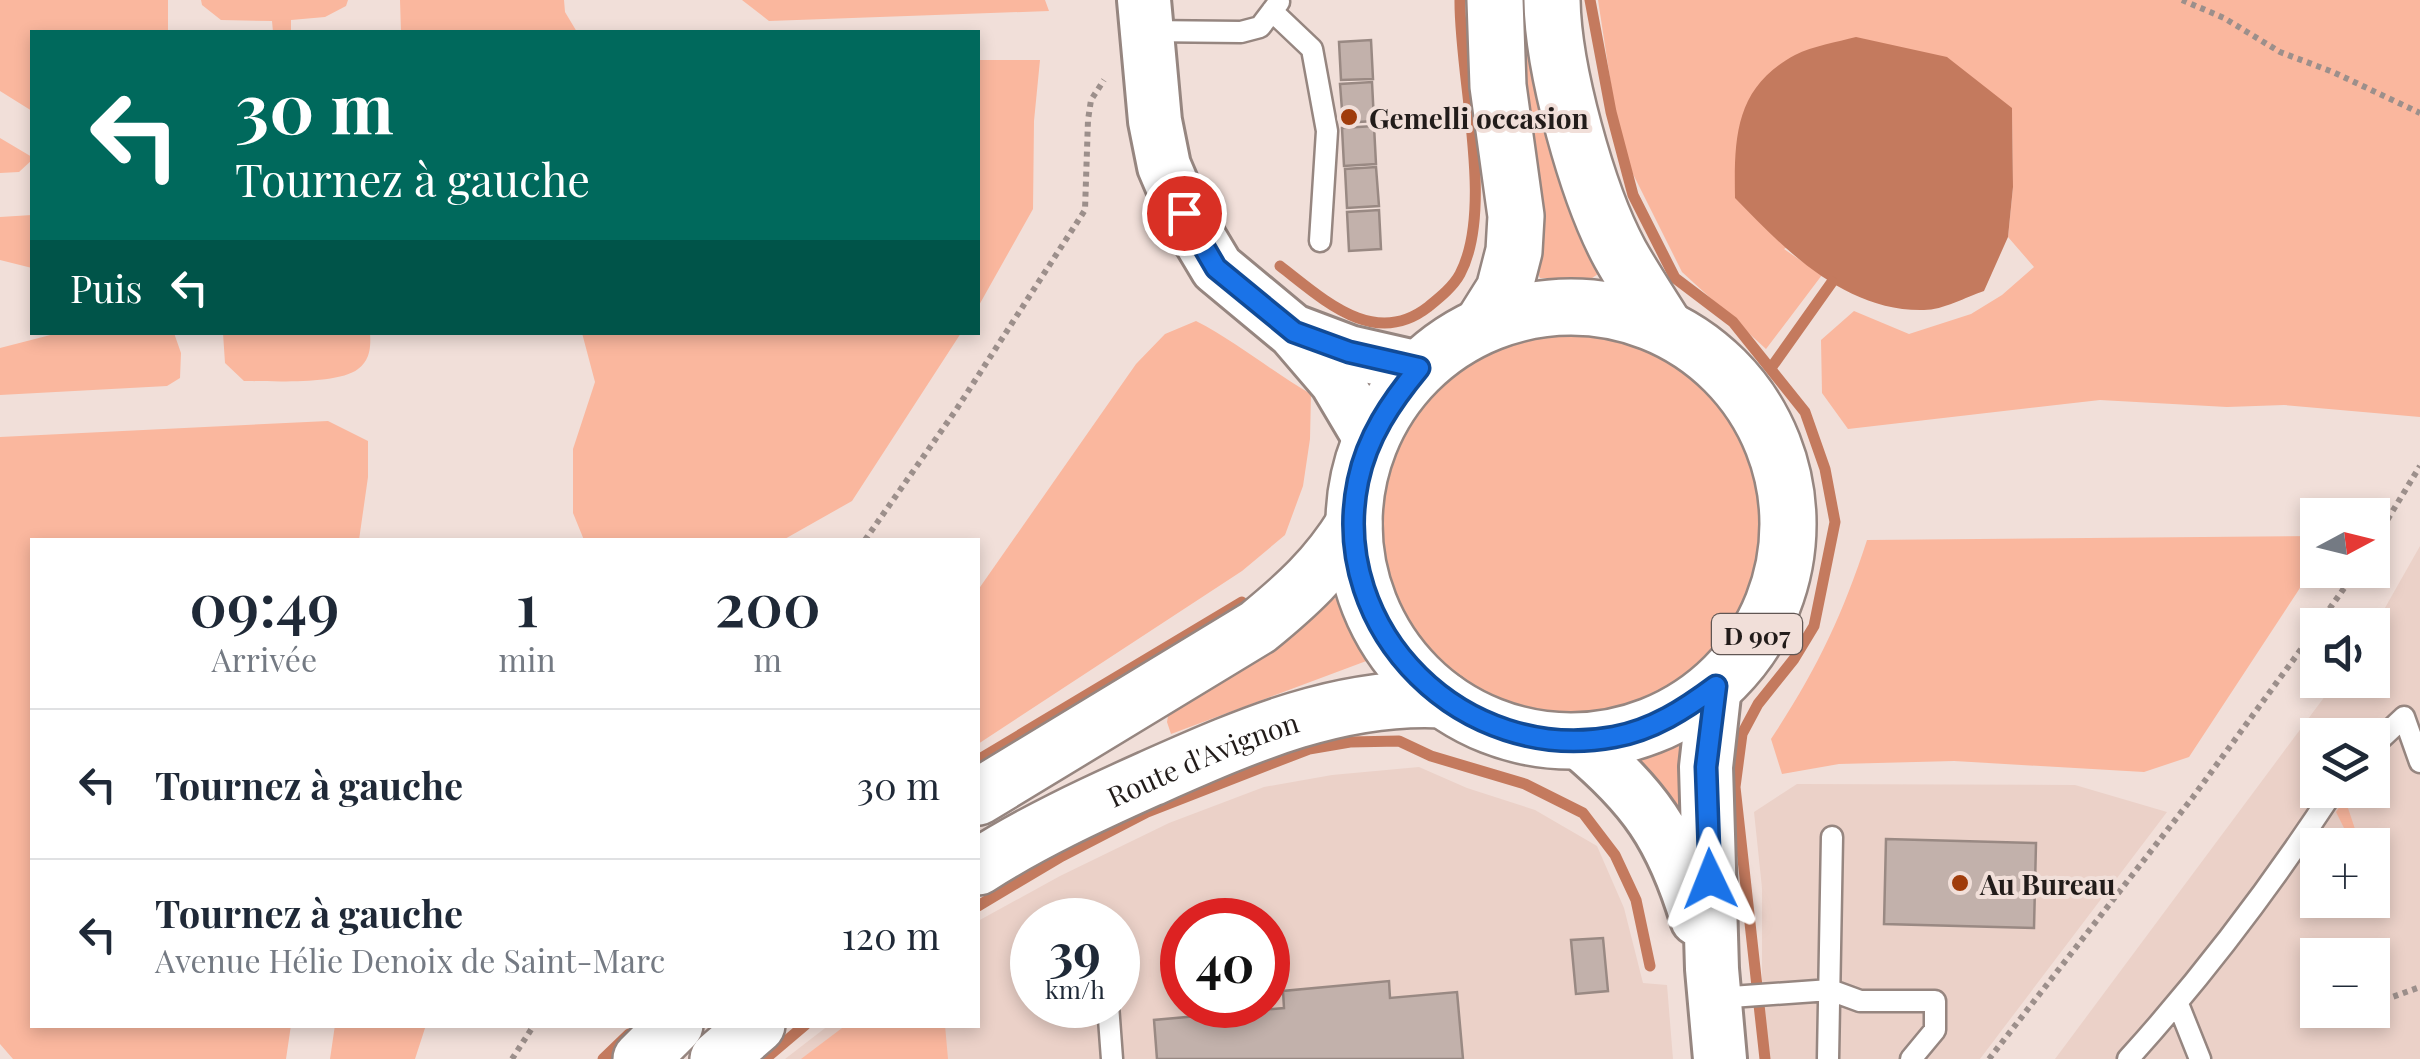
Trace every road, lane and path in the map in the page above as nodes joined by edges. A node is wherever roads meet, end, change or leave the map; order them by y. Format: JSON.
{"nodes":[{"id":1,"x":1495,"y":0,"type":"edge"},
{"id":2,"x":1552,"y":0,"type":"edge"},
{"id":3,"x":2182,"y":0,"type":"edge"},
{"id":4,"x":1276,"y":6,"type":"edge"},
{"id":5,"x":1145,"y":16,"type":"edge"},
{"id":6,"x":1104,"y":80,"type":"dead end"},
{"id":7,"x":2420,"y":113,"type":"edge"},
{"id":8,"x":1320,"y":241,"type":"dead end"},
{"id":9,"x":1482,"y":325,"type":"junction"},
{"id":10,"x":1664,"y":327,"type":"junction"},
{"id":11,"x":1294,"y":332,"type":"junction"},
{"id":12,"x":1419,"y":368,"type":"junction"},
{"id":13,"x":1370,"y":440,"type":"junction"},
{"id":14,"x":2420,"y":466,"type":"edge"},
{"id":15,"x":2390,"y":515,"type":"edge"},
{"id":16,"x":1354,"y":524,"type":"junction"},
{"id":17,"x":865,"y":538,"type":"edge"},
{"id":18,"x":2300,"y":651,"type":"edge"},
{"id":19,"x":1716,"y":686,"type":"junction"},
{"id":20,"x":1444,"y":700,"type":"junction"},
{"id":21,"x":2390,"y":730,"type":"edge"},
{"id":22,"x":1578,"y":741,"type":"junction"},
{"id":23,"x":2420,"y":762,"type":"edge"},
{"id":24,"x":980,"y":795,"type":"edge"},
{"id":25,"x":2322,"y":808,"type":"edge"},
{"id":26,"x":1832,"y":837,"type":"dead end"},
{"id":27,"x":980,"y":866,"type":"edge"},
{"id":28,"x":1714,"y":984,"type":"junction"},
{"id":29,"x":2420,"y":987,"type":"edge"},
{"id":30,"x":1830,"y":990,"type":"junction"},
{"id":31,"x":2390,"y":998,"type":"edge"},
{"id":32,"x":2178,"y":1004,"type":"junction"},
{"id":33,"x":532,"y":1028,"type":"edge"},
{"id":34,"x":672,"y":1028,"type":"edge"},
{"id":35,"x":754,"y":1028,"type":"edge"},
{"id":36,"x":1110,"y":1028,"type":"edge"},
{"id":37,"x":512,"y":1059,"type":"edge"},
{"id":38,"x":641,"y":1059,"type":"edge"},
{"id":39,"x":718,"y":1059,"type":"edge"},
{"id":40,"x":1112,"y":1059,"type":"edge"},
{"id":41,"x":1720,"y":1059,"type":"edge"},
{"id":42,"x":1828,"y":1059,"type":"edge"},
{"id":43,"x":1911,"y":1059,"type":"edge"},
{"id":44,"x":1989,"y":1059,"type":"edge"},
{"id":45,"x":2128,"y":1059,"type":"edge"},
{"id":46,"x":2200,"y":1059,"type":"edge"}],
"edges":[{"from":1,"to":9,"type":"main road","number":"D 907"},
{"from":2,"to":10,"type":"main road","number":"D 907"},
{"from":3,"to":7,"type":"path"},
{"from":4,"to":5,"type":"lane"},
{"from":4,"to":8,"type":"lane"},
{"from":5,"to":11,"type":"street"},
{"from":6,"to":17,"type":"path"},
{"from":9,"to":10,"type":"main road","number":"D 907"},
{"from":9,"to":12,"type":"main road","number":"D 907"},
{"from":10,"to":19,"type":"main road","number":"D 907"},
{"from":11,"to":12,"type":"street"},
{"from":11,"to":13,"type":"street"},
{"from":12,"to":13,"type":"main road","number":"D 907"},
{"from":13,"to":16,"type":"main road","number":"D 907"},
{"from":14,"to":15,"type":"path"},
{"from":16,"to":20,"type":"main road","number":"D 907"},
{"from":16,"to":24,"type":"main road","number":"D 907"},
{"from":18,"to":44,"type":"path"},
{"from":19,"to":22,"type":"main road","number":"D 907"},
{"from":19,"to":28,"type":"street"},
{"from":20,"to":22,"type":"main road","number":"D 907"},
{"from":20,"to":27,"type":"main road","name":"Route d'Avignon","number":"D 907"},
{"from":21,"to":23,"type":"lane"},
{"from":22,"to":28,"type":"street"},
{"from":25,"to":32,"type":"lane"},
{"from":26,"to":30,"type":"lane"},
{"from":28,"to":30,"type":"lane"},
{"from":28,"to":41,"type":"street"},
{"from":29,"to":31,"type":"path"},
{"from":30,"to":42,"type":"lane"},
{"from":30,"to":43,"type":"lane"},
{"from":32,"to":45,"type":"lane"},
{"from":32,"to":46,"type":"lane"},
{"from":33,"to":37,"type":"path"},
{"from":34,"to":38,"type":"main road"},
{"from":35,"to":39,"type":"main road"},
{"from":36,"to":40,"type":"lane"}]}
